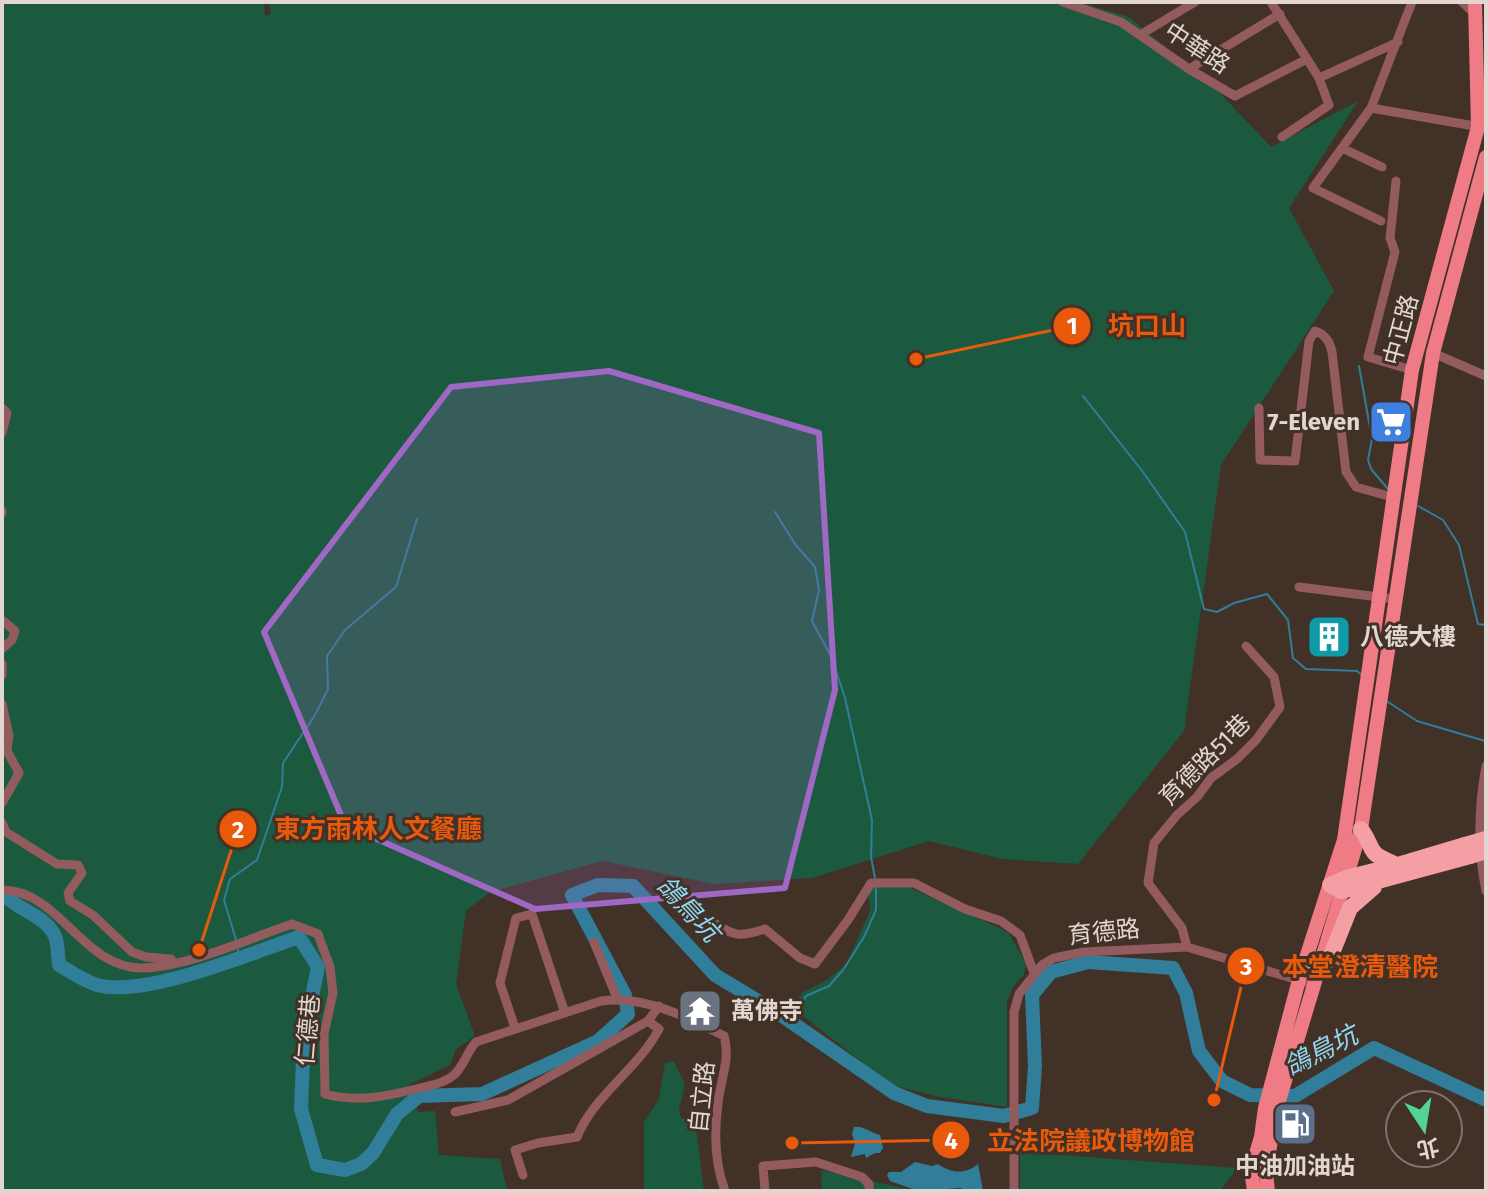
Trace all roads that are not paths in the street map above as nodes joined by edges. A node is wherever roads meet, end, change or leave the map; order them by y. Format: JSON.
{"nodes":[{"id":1,"x":1063,"y":2,"type":"edge"},
{"id":2,"x":1195,"y":2,"type":"edge"},
{"id":3,"x":1271,"y":2,"type":"edge"},
{"id":4,"x":1412,"y":2,"type":"edge"},
{"id":5,"x":1462,"y":2,"type":"edge"},
{"id":6,"x":1475,"y":8,"type":"edge"},
{"id":7,"x":1280,"y":14,"type":"junction"},
{"id":8,"x":1140,"y":35,"type":"junction"},
{"id":9,"x":1398,"y":42,"type":"junction"},
{"id":10,"x":1307,"y":59,"type":"junction"},
{"id":11,"x":1189,"y":69,"type":"junction"},
{"id":12,"x":1319,"y":78,"type":"junction"},
{"id":13,"x":1371,"y":108,"type":"junction"},
{"id":14,"x":1482,"y":128,"type":"edge"},
{"id":15,"x":1282,"y":137,"type":"dead end"},
{"id":16,"x":1342,"y":148,"type":"junction"},
{"id":17,"x":1486,"y":157,"type":"edge"},
{"id":18,"x":1382,"y":167,"type":"dead end"},
{"id":19,"x":1396,"y":181,"type":"dead end"},
{"id":20,"x":1381,"y":221,"type":"dead end"},
{"id":21,"x":1433,"y":353,"type":"junction"},
{"id":22,"x":1412,"y":370,"type":"junction"},
{"id":23,"x":1486,"y":376,"type":"edge"},
{"id":24,"x":1408,"y":395,"type":"junction"},
{"id":25,"x":1426,"y":396,"type":"junction"},
{"id":26,"x":2,"y":408,"type":"edge"},
{"id":27,"x":1259,"y":408,"type":"dead end"},
{"id":28,"x":2,"y":433,"type":"edge"},
{"id":29,"x":1392,"y":497,"type":"junction"},
{"id":30,"x":1299,"y":587,"type":"dead end"},
{"id":31,"x":1378,"y":597,"type":"junction"},
{"id":32,"x":1395,"y":599,"type":"junction"},
{"id":33,"x":2,"y":620,"type":"edge"},
{"id":34,"x":1246,"y":646,"type":"dead end"},
{"id":35,"x":2,"y":649,"type":"edge"},
{"id":36,"x":2,"y":664,"type":"edge"},
{"id":37,"x":2,"y":675,"type":"edge"},
{"id":38,"x":2,"y":704,"type":"edge"},
{"id":39,"x":1486,"y":766,"type":"edge"},
{"id":40,"x":2,"y":803,"type":"edge"},
{"id":41,"x":2,"y":823,"type":"edge"},
{"id":42,"x":1361,"y":829,"type":"junction"},
{"id":43,"x":1486,"y":839,"type":"edge"},
{"id":44,"x":1474,"y":851,"type":"edge"},
{"id":45,"x":1398,"y":865,"type":"junction"},
{"id":46,"x":1380,"y":882,"type":"junction"},
{"id":47,"x":1339,"y":884,"type":"junction"},
{"id":48,"x":2,"y":890,"type":"edge"},
{"id":49,"x":1486,"y":891,"type":"edge"},
{"id":50,"x":713,"y":922,"type":"dead end"},
{"id":51,"x":594,"y":942,"type":"dead end"},
{"id":52,"x":1187,"y":947,"type":"junction"},
{"id":53,"x":187,"y":959,"type":"junction"},
{"id":54,"x":1034,"y":973,"type":"junction"},
{"id":55,"x":1317,"y":978,"type":"junction"},
{"id":56,"x":1299,"y":980,"type":"junction"},
{"id":57,"x":620,"y":999,"type":"junction"},
{"id":58,"x":656,"y":1005,"type":"junction"},
{"id":59,"x":565,"y":1013,"type":"junction"},
{"id":60,"x":648,"y":1021,"type":"junction"},
{"id":61,"x":515,"y":1028,"type":"junction"},
{"id":62,"x":1277,"y":1086,"type":"junction"},
{"id":63,"x":455,"y":1112,"type":"dead end"},
{"id":64,"x":1258,"y":1172,"type":"junction"},
{"id":65,"x":523,"y":1175,"type":"dead end"},
{"id":66,"x":725,"y":1191,"type":"edge"},
{"id":67,"x":765,"y":1191,"type":"edge"},
{"id":68,"x":869,"y":1191,"type":"edge"},
{"id":69,"x":1014,"y":1191,"type":"edge"},
{"id":70,"x":1254,"y":1191,"type":"edge"},
{"id":71,"x":1268,"y":1191,"type":"edge"}],
"edges":[{"from":1,"to":8,"type":"street","name":"中華路"},
{"from":2,"to":8,"type":"street"},
{"from":3,"to":7,"type":"street"},
{"from":4,"to":9,"type":"street"},
{"from":5,"to":6,"type":"street"},
{"from":6,"to":14,"type":"main road","name":"中正路"},
{"from":7,"to":10,"type":"street"},
{"from":7,"to":11,"type":"street"},
{"from":8,"to":11,"type":"street","name":"中華路"},
{"from":9,"to":12,"type":"street"},
{"from":9,"to":13,"type":"street"},
{"from":10,"to":11,"type":"street","name":"中華路"},
{"from":10,"to":12,"type":"street"},
{"from":12,"to":15,"type":"street"},
{"from":13,"to":14,"type":"street"},
{"from":13,"to":16,"type":"street"},
{"from":14,"to":22,"type":"main road","name":"中正路"},
{"from":16,"to":18,"type":"street"},
{"from":16,"to":20,"type":"street"},
{"from":17,"to":21,"type":"main road","name":"中正路"},
{"from":19,"to":22,"type":"street"},
{"from":21,"to":23,"type":"street"},
{"from":21,"to":25,"type":"main road","name":"中正路"},
{"from":22,"to":24,"type":"main road","name":"中正路"},
{"from":24,"to":25,"type":"main road"},
{"from":24,"to":29,"type":"main road","name":"中正路"},
{"from":25,"to":32,"type":"main road","name":"中正路"},
{"from":26,"to":28,"type":"street"},
{"from":27,"to":29,"type":"street"},
{"from":29,"to":31,"type":"main road","name":"中正路"},
{"from":30,"to":31,"type":"street"},
{"from":31,"to":32,"type":"street"},
{"from":31,"to":47,"type":"main road","name":"中正路"},
{"from":32,"to":42,"type":"main road","name":"中正路"},
{"from":33,"to":35,"type":"street"},
{"from":34,"to":52,"type":"street","name":"育德路51巷"},
{"from":36,"to":37,"type":"street"},
{"from":38,"to":40,"type":"street"},
{"from":39,"to":49,"type":"street"},
{"from":41,"to":53,"type":"street","name":"仁德巷"},
{"from":42,"to":45,"type":"highway"},
{"from":42,"to":47,"type":"main road"},
{"from":43,"to":44,"type":"highway","bridge":true},
{"from":44,"to":45,"type":"highway"},
{"from":44,"to":46,"type":"highway"},
{"from":45,"to":47,"type":"highway"},
{"from":46,"to":47,"type":"highway"},
{"from":46,"to":55,"type":"highway"},
{"from":47,"to":55,"type":"main road"},
{"from":47,"to":56,"type":"main road"},
{"from":48,"to":53,"type":"street","name":"仁德巷"},
{"from":50,"to":54,"type":"street"},
{"from":51,"to":57,"type":"street"},
{"from":52,"to":54,"type":"street","name":"育德路"},
{"from":52,"to":56,"type":"street","name":"育德路"},
{"from":53,"to":61,"type":"street","name":"仁德巷"},
{"from":54,"to":69,"type":"street"},
{"from":55,"to":56,"type":"street","name":"育德路"},
{"from":55,"to":62,"type":"main road"},
{"from":56,"to":62,"type":"main road"},
{"from":57,"to":58,"type":"street"},
{"from":57,"to":59,"type":"street","name":"仁德巷"},
{"from":58,"to":60,"type":"street"},
{"from":58,"to":66,"type":"street","name":"自立路"},
{"from":59,"to":61,"type":"street","name":"仁德巷"},
{"from":59,"to":61,"type":"street"},
{"from":60,"to":63,"type":"street"},
{"from":60,"to":65,"type":"street"},
{"from":62,"to":64,"type":"main road"},
{"from":64,"to":70,"type":"main road"},
{"from":64,"to":71,"type":"main road"},
{"from":67,"to":68,"type":"street"}]}
